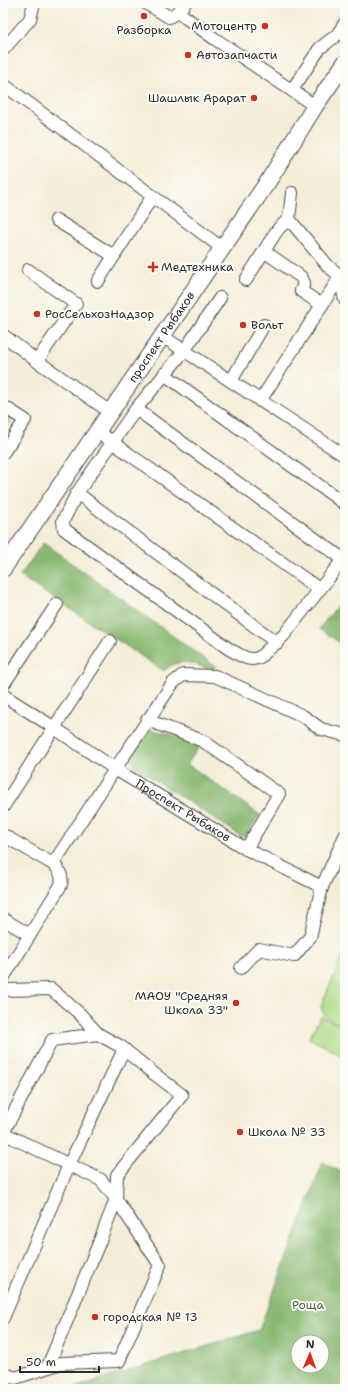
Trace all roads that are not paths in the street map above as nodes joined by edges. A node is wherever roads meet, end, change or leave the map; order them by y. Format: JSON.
{"nodes":[{"id":1,"x":34,"y":3,"type":"edge"},
{"id":2,"x":146,"y":3,"type":"edge"},
{"id":3,"x":182,"y":8,"type":"edge"},
{"id":4,"x":345,"y":23,"type":"edge"},
{"id":5,"x":3,"y":50,"type":"edge"},
{"id":6,"x":345,"y":63,"type":"edge"},
{"id":7,"x":3,"y":84,"type":"edge"},
{"id":8,"x":292,"y":90,"type":"junction"},
{"id":9,"x":315,"y":106,"type":"junction"},
{"id":10,"x":292,"y":193,"type":"dead end"},
{"id":11,"x":152,"y":197,"type":"junction"},
{"id":12,"x":56,"y":220,"type":"dead end"},
{"id":13,"x":289,"y":220,"type":"junction"},
{"id":14,"x":222,"y":248,"type":"junction"},
{"id":15,"x":264,"y":251,"type":"junction"},
{"id":16,"x":114,"y":256,"type":"junction"},
{"id":17,"x":28,"y":270,"type":"dead end"},
{"id":18,"x":342,"y":278,"type":"edge"},
{"id":19,"x":246,"y":280,"type":"dead end"},
{"id":20,"x":98,"y":281,"type":"dead end"},
{"id":21,"x":220,"y":298,"type":"dead end"},
{"id":22,"x":345,"y":300,"type":"edge"},
{"id":23,"x":322,"y":305,"type":"junction"},
{"id":24,"x":264,"y":325,"type":"dead end"},
{"id":25,"x":3,"y":335,"type":"edge"},
{"id":26,"x":162,"y":336,"type":"junction"},
{"id":27,"x":184,"y":351,"type":"junction"},
{"id":28,"x":37,"y":361,"type":"junction"},
{"id":29,"x":164,"y":374,"type":"junction"},
{"id":30,"x":231,"y":381,"type":"junction"},
{"id":31,"x":260,"y":401,"type":"junction"},
{"id":32,"x":3,"y":406,"type":"edge"},
{"id":33,"x":136,"y":409,"type":"junction"},
{"id":34,"x":110,"y":412,"type":"junction"},
{"id":35,"x":98,"y":432,"type":"junction"},
{"id":36,"x":113,"y":442,"type":"junction"},
{"id":37,"x":3,"y":453,"type":"edge"},
{"id":38,"x":345,"y":456,"type":"edge"},
{"id":39,"x":77,"y":493,"type":"junction"},
{"id":40,"x":345,"y":504,"type":"edge"},
{"id":41,"x":344,"y":558,"type":"edge"},
{"id":42,"x":3,"y":570,"type":"edge"},
{"id":43,"x":319,"y":589,"type":"junction"},
{"id":44,"x":57,"y":604,"type":"dead end"},
{"id":45,"x":110,"y":641,"type":"dead end"},
{"id":46,"x":277,"y":643,"type":"junction"},
{"id":47,"x":3,"y":685,"type":"edge"},
{"id":48,"x":3,"y":695,"type":"edge"},
{"id":49,"x":147,"y":720,"type":"junction"},
{"id":50,"x":53,"y":727,"type":"junction"},
{"id":51,"x":345,"y":735,"type":"edge"},
{"id":52,"x":115,"y":769,"type":"junction"},
{"id":53,"x":3,"y":807,"type":"edge"},
{"id":54,"x":3,"y":835,"type":"edge"},
{"id":55,"x":345,"y":836,"type":"edge"},
{"id":56,"x":246,"y":849,"type":"junction"},
{"id":57,"x":53,"y":864,"type":"junction"},
{"id":58,"x":322,"y":887,"type":"junction"},
{"id":59,"x":3,"y":919,"type":"edge"},
{"id":60,"x":30,"y":935,"type":"junction"},
{"id":61,"x":241,"y":968,"type":"dead end"},
{"id":62,"x":3,"y":978,"type":"edge"},
{"id":63,"x":3,"y":990,"type":"edge"},
{"id":64,"x":98,"y":1034,"type":"junction"},
{"id":65,"x":124,"y":1049,"type":"junction"},
{"id":66,"x":4,"y":1137,"type":"edge"},
{"id":67,"x":69,"y":1165,"type":"junction"},
{"id":68,"x":116,"y":1198,"type":"junction"},
{"id":69,"x":3,"y":1318,"type":"edge"},
{"id":70,"x":48,"y":1366,"type":"junction"},
{"id":71,"x":3,"y":1373,"type":"edge"}],
"edges":[{"from":1,"to":5,"type":"street"},
{"from":2,"to":3,"type":"street"},
{"from":3,"to":8,"type":"street"},
{"from":4,"to":8,"type":"street"},
{"from":6,"to":9,"type":"main road","name":"проспект Рыбаков"},
{"from":7,"to":11,"type":"street"},
{"from":8,"to":9,"type":"street"},
{"from":9,"to":14,"type":"main road","name":"проспект Рыбаков"},
{"from":10,"to":13,"type":"street"},
{"from":11,"to":14,"type":"street"},
{"from":11,"to":16,"type":"street"},
{"from":12,"to":16,"type":"street"},
{"from":13,"to":15,"type":"street"},
{"from":13,"to":18,"type":"street"},
{"from":14,"to":26,"type":"main road","name":"проспект Рыбаков"},
{"from":15,"to":19,"type":"street"},
{"from":15,"to":23,"type":"street"},
{"from":16,"to":20,"type":"street"},
{"from":17,"to":28,"type":"street"},
{"from":18,"to":22,"type":"street"},
{"from":18,"to":23,"type":"street"},
{"from":21,"to":27,"type":"street"},
{"from":23,"to":31,"type":"street"},
{"from":24,"to":30,"type":"street"},
{"from":25,"to":28,"type":"street"},
{"from":26,"to":27,"type":"street"},
{"from":26,"to":34,"type":"main road","name":"проспект Рыбаков"},
{"from":27,"to":29,"type":"street"},
{"from":27,"to":30,"type":"street"},
{"from":28,"to":34,"type":"street"},
{"from":29,"to":33,"type":"street"},
{"from":29,"to":40,"type":"street"},
{"from":30,"to":31,"type":"street"},
{"from":31,"to":38,"type":"street"},
{"from":32,"to":37,"type":"street"},
{"from":33,"to":36,"type":"street"},
{"from":33,"to":41,"type":"street"},
{"from":34,"to":35,"type":"main road","name":"проспект Рыбаков"},
{"from":35,"to":36,"type":"street"},
{"from":35,"to":42,"type":"main road","name":"проспект Рыбаков"},
{"from":36,"to":39,"type":"street"},
{"from":36,"to":43,"type":"street"},
{"from":39,"to":46,"type":"street"},
{"from":39,"to":46,"type":"street"},
{"from":41,"to":43,"type":"street"},
{"from":43,"to":46,"type":"street"},
{"from":44,"to":47,"type":"street"},
{"from":45,"to":50,"type":"street"},
{"from":48,"to":50,"type":"street","name":"Проспект Рыбаков"},
{"from":49,"to":51,"type":"street"},
{"from":49,"to":52,"type":"street"},
{"from":49,"to":56,"type":"street"},
{"from":50,"to":52,"type":"street","name":"Проспект Рыбаков"},
{"from":50,"to":53,"type":"street"},
{"from":52,"to":56,"type":"street","name":"Проспект Рыбаков"},
{"from":52,"to":57,"type":"street"},
{"from":54,"to":57,"type":"street"},
{"from":55,"to":58,"type":"street"},
{"from":56,"to":58,"type":"street","name":"Проспект Рыбаков"},
{"from":57,"to":60,"type":"street"},
{"from":58,"to":61,"type":"street"},
{"from":59,"to":60,"type":"street"},
{"from":60,"to":62,"type":"street"},
{"from":63,"to":64,"type":"street"},
{"from":64,"to":65,"type":"street"},
{"from":64,"to":66,"type":"street"},
{"from":65,"to":67,"type":"street"},
{"from":65,"to":68,"type":"street"},
{"from":66,"to":67,"type":"street"},
{"from":67,"to":68,"type":"street"},
{"from":67,"to":69,"type":"street"},
{"from":68,"to":70,"type":"street"},
{"from":68,"to":70,"type":"street"},
{"from":70,"to":71,"type":"street"}]}
